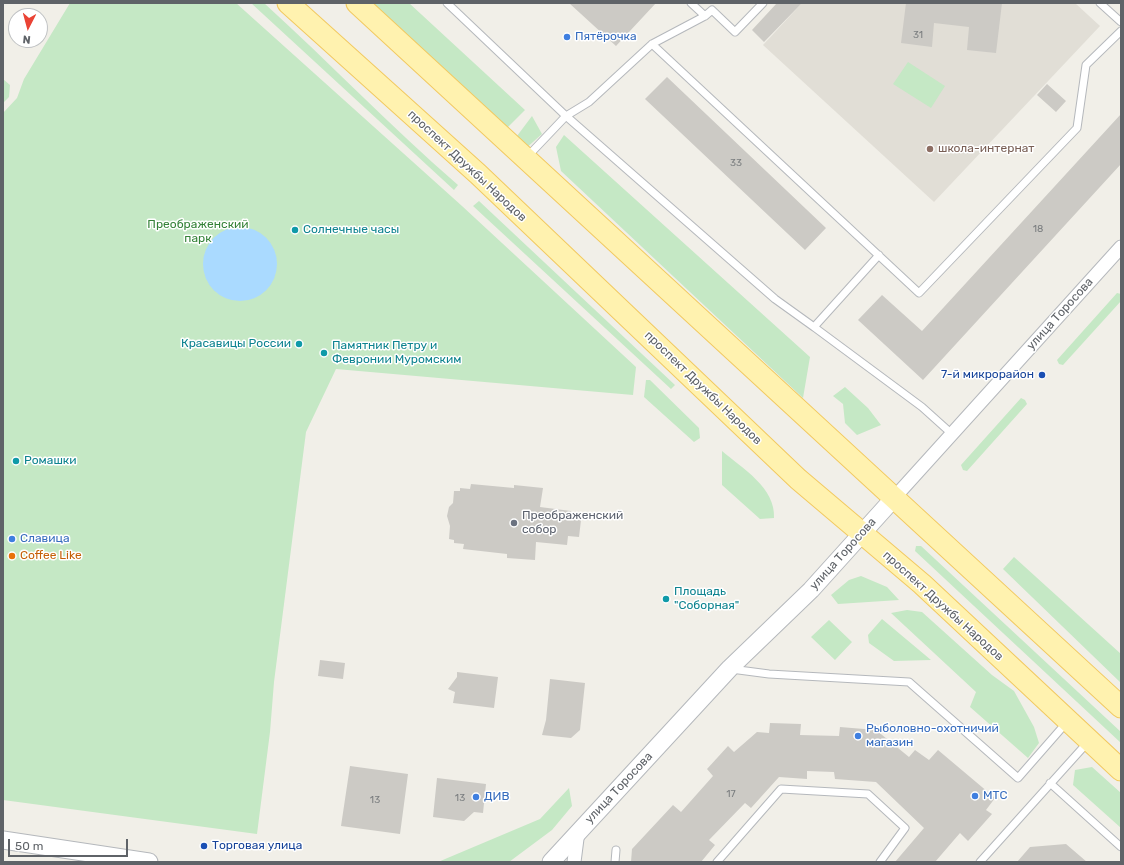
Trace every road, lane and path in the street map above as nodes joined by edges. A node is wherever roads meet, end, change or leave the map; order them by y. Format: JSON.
{"nodes":[{"id":1,"x":288,"y":3,"type":"edge"},
{"id":2,"x":357,"y":3,"type":"edge"},
{"id":3,"x":447,"y":3,"type":"edge"},
{"id":4,"x":691,"y":3,"type":"edge"},
{"id":5,"x":764,"y":3,"type":"edge"},
{"id":6,"x":1100,"y":3,"type":"edge"},
{"id":7,"x":705,"y":16,"type":"junction"},
{"id":8,"x":1121,"y":22,"type":"edge"},
{"id":9,"x":1121,"y":31,"type":"edge"},
{"id":10,"x":652,"y":44,"type":"junction"},
{"id":11,"x":566,"y":116,"type":"junction"},
{"id":12,"x":526,"y":158,"type":"junction"},
{"id":13,"x":1121,"y":247,"type":"edge"},
{"id":14,"x":879,"y":255,"type":"junction"},
{"id":15,"x":814,"y":327,"type":"junction"},
{"id":16,"x":952,"y":434,"type":"junction"},
{"id":17,"x":894,"y":498,"type":"junction"},
{"id":18,"x":862,"y":534,"type":"junction"},
{"id":19,"x":730,"y":668,"type":"junction"},
{"id":20,"x":1121,"y":707,"type":"edge"},
{"id":21,"x":1068,"y":720,"type":"junction"},
{"id":22,"x":1090,"y":740,"type":"junction"},
{"id":23,"x":1121,"y":770,"type":"edge"},
{"id":24,"x":1050,"y":783,"type":"junction"},
{"id":25,"x":578,"y":831,"type":"junction"},
{"id":26,"x":3,"y":840,"type":"edge"},
{"id":27,"x":1121,"y":847,"type":"edge"},
{"id":28,"x":616,"y":850,"type":"dead end"},
{"id":29,"x":140,"y":862,"type":"edge"},
{"id":30,"x":552,"y":862,"type":"edge"},
{"id":31,"x":574,"y":862,"type":"edge"},
{"id":32,"x":615,"y":862,"type":"edge"},
{"id":33,"x":717,"y":862,"type":"edge"},
{"id":34,"x":880,"y":862,"type":"edge"},
{"id":35,"x":980,"y":862,"type":"edge"}],
"edges":[{"from":1,"to":18,"type":"main road","name":"проспект Дружбы Народов"},
{"from":2,"to":12,"type":"main road"},
{"from":3,"to":11,"type":"lane"},
{"from":4,"to":7,"type":"lane"},
{"from":5,"to":7,"type":"lane"},
{"from":6,"to":8,"type":"lane"},
{"from":7,"to":10,"type":"lane"},
{"from":9,"to":14,"type":"lane"},
{"from":10,"to":11,"type":"lane"},
{"from":10,"to":14,"type":"lane"},
{"from":11,"to":12,"type":"lane"},
{"from":11,"to":15,"type":"lane"},
{"from":12,"to":17,"type":"main road"},
{"from":13,"to":16,"type":"street","name":"улица Торосова"},
{"from":14,"to":15,"type":"lane"},
{"from":15,"to":16,"type":"lane"},
{"from":16,"to":17,"type":"street","name":"улица Торосова"},
{"from":17,"to":18,"type":"street","name":"улица Торосова"},
{"from":17,"to":20,"type":"main road"},
{"from":18,"to":19,"type":"street","name":"улица Торосова"},
{"from":18,"to":21,"type":"main road","name":"проспект Дружбы Народов"},
{"from":19,"to":21,"type":"lane"},
{"from":19,"to":25,"type":"street","name":"улица Торосова"},
{"from":21,"to":22,"type":"main road","name":"проспект Дружбы Народов"},
{"from":22,"to":23,"type":"main road","name":"проспект Дружбы Народов"},
{"from":22,"to":24,"type":"lane"},
{"from":24,"to":27,"type":"lane"},
{"from":24,"to":35,"type":"lane"},
{"from":25,"to":30,"type":"street"},
{"from":25,"to":31,"type":"street","name":"улица Торосова"},
{"from":26,"to":29,"type":"street"},
{"from":28,"to":32,"type":"lane"},
{"from":33,"to":34,"type":"lane"}]}
